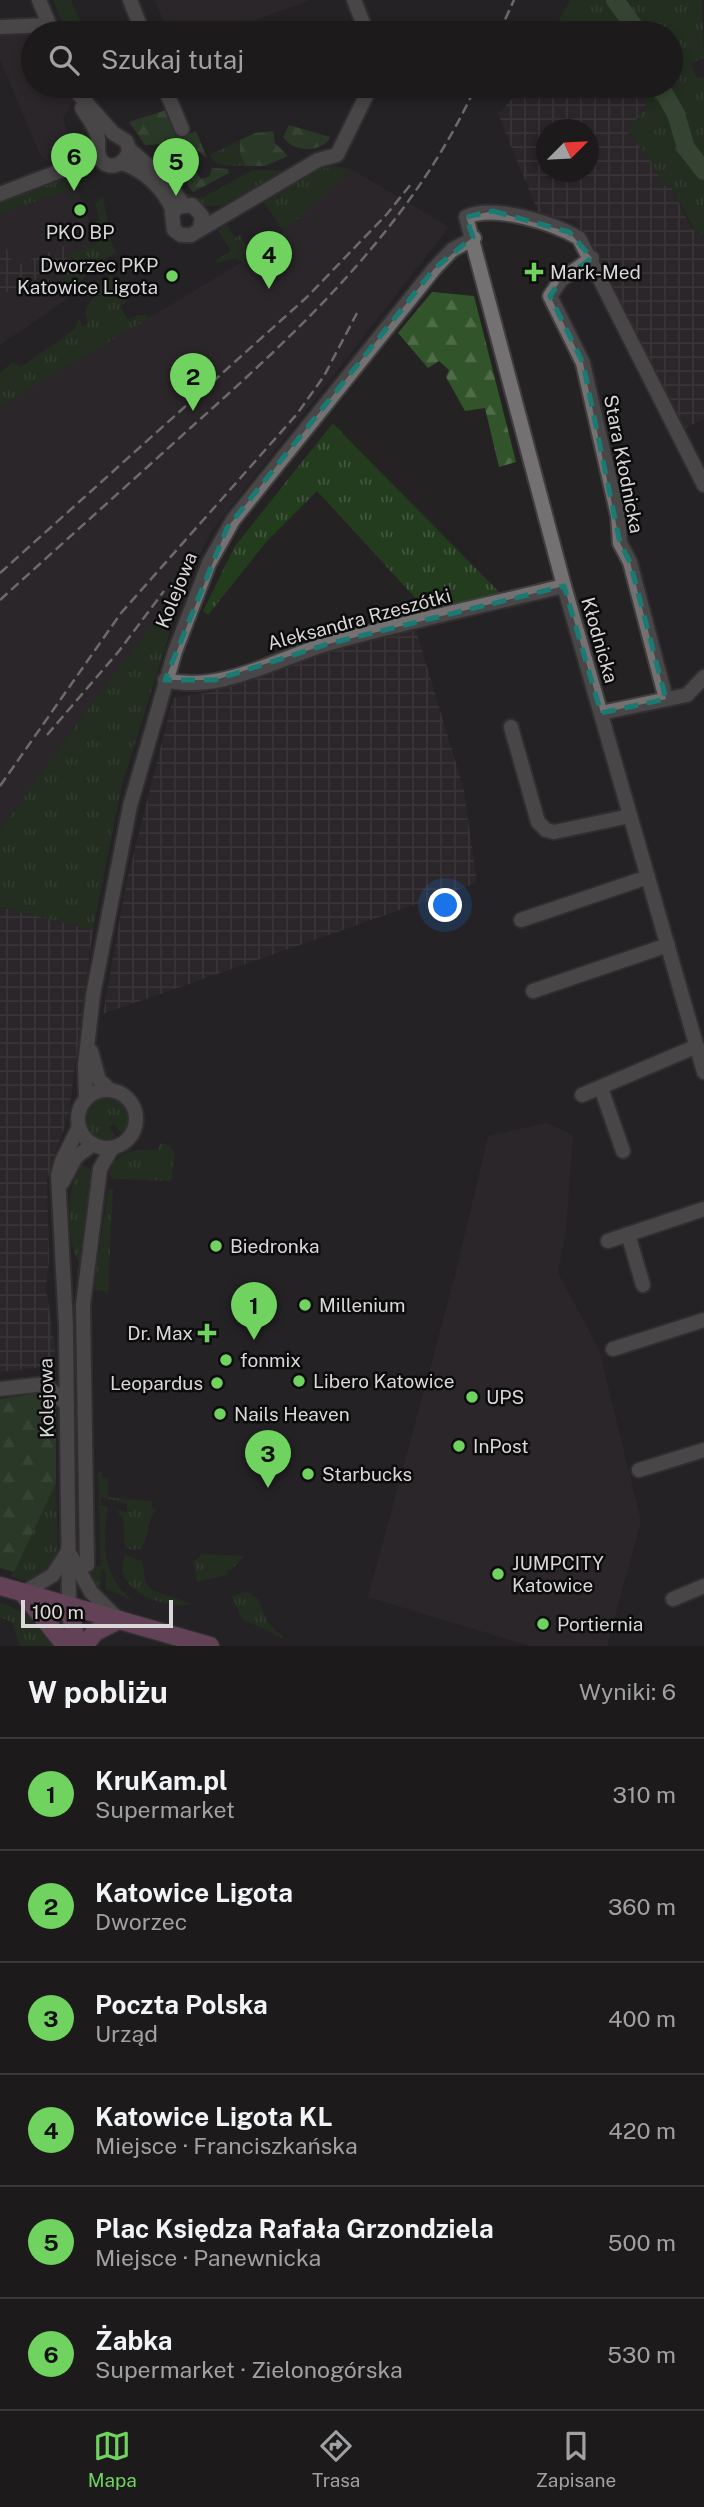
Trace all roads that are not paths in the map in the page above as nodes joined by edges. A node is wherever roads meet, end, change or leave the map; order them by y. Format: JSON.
{"nodes":[{"id":1,"x":39,"y":0,"type":"edge"},
{"id":2,"x":130,"y":0,"type":"edge"},
{"id":3,"x":354,"y":0,"type":"edge"},
{"id":4,"x":48,"y":21,"type":"edge"},
{"id":5,"x":138,"y":21,"type":"edge"},
{"id":6,"x":363,"y":21,"type":"edge"},
{"id":7,"x":0,"y":27,"type":"edge"},
{"id":8,"x":21,"y":28,"type":"edge"},
{"id":9,"x":78,"y":98,"type":"edge"},
{"id":10,"x":84,"y":98,"type":"edge"},
{"id":11,"x":169,"y":98,"type":"edge"},
{"id":12,"x":365,"y":98,"type":"edge"},
{"id":13,"x":182,"y":129,"type":"dead end"},
{"id":14,"x":115,"y":135,"type":"junction"},
{"id":15,"x":99,"y":151,"type":"junction"},
{"id":16,"x":126,"y":156,"type":"junction"},
{"id":17,"x":0,"y":194,"type":"edge"},
{"id":18,"x":236,"y":207,"type":"junction"},
{"id":19,"x":179,"y":208,"type":"junction"},
{"id":20,"x":200,"y":212,"type":"junction"},
{"id":21,"x":200,"y":228,"type":"junction"},
{"id":22,"x":474,"y":238,"type":"junction"},
{"id":23,"x":592,"y":258,"type":"junction"},
{"id":24,"x":704,"y":485,"type":"edge"},
{"id":25,"x":564,"y":586,"type":"junction"},
{"id":26,"x":704,"y":677,"type":"edge"},
{"id":27,"x":165,"y":680,"type":"junction"},
{"id":28,"x":666,"y":699,"type":"junction"},
{"id":29,"x":601,"y":713,"type":"junction"},
{"id":30,"x":511,"y":727,"type":"dead end"},
{"id":31,"x":631,"y":816,"type":"junction"},
{"id":32,"x":648,"y":877,"type":"junction"},
{"id":33,"x":521,"y":920,"type":"dead end"},
{"id":34,"x":668,"y":945,"type":"junction"},
{"id":35,"x":533,"y":991,"type":"dead end"},
{"id":36,"x":89,"y":1042,"type":"junction"},
{"id":37,"x":697,"y":1046,"type":"junction"},
{"id":38,"x":704,"y":1072,"type":"edge"},
{"id":39,"x":601,"y":1088,"type":"junction"},
{"id":40,"x":110,"y":1090,"type":"junction"},
{"id":41,"x":582,"y":1096,"type":"dead end"},
{"id":42,"x":86,"y":1099,"type":"junction"},
{"id":43,"x":79,"y":1127,"type":"junction"},
{"id":44,"x":93,"y":1144,"type":"junction"},
{"id":45,"x":112,"y":1148,"type":"junction"},
{"id":46,"x":623,"y":1151,"type":"dead end"},
{"id":47,"x":59,"y":1189,"type":"junction"},
{"id":48,"x":704,"y":1209,"type":"edge"},
{"id":49,"x":628,"y":1234,"type":"junction"},
{"id":50,"x":608,"y":1241,"type":"dead end"},
{"id":51,"x":643,"y":1286,"type":"dead end"},
{"id":52,"x":704,"y":1320,"type":"edge"},
{"id":53,"x":613,"y":1349,"type":"dead end"},
{"id":54,"x":67,"y":1363,"type":"junction"},
{"id":55,"x":44,"y":1384,"type":"junction"},
{"id":56,"x":0,"y":1389,"type":"edge"},
{"id":57,"x":67,"y":1405,"type":"junction"},
{"id":58,"x":704,"y":1450,"type":"edge"},
{"id":59,"x":639,"y":1470,"type":"dead end"},
{"id":60,"x":68,"y":1548,"type":"junction"},
{"id":61,"x":87,"y":1565,"type":"tunnel mouth"},
{"id":62,"x":0,"y":1586,"type":"edge"},
{"id":63,"x":704,"y":1586,"type":"edge"},
{"id":64,"x":23,"y":1592,"type":"junction"},
{"id":65,"x":673,"y":1599,"type":"dead end"},
{"id":66,"x":69,"y":1606,"type":"junction"},
{"id":67,"x":120,"y":1620,"type":"junction"},
{"id":68,"x":67,"y":1644,"type":"edge"},
{"id":69,"x":84,"y":1646,"type":"edge"},
{"id":70,"x":210,"y":1646,"type":"edge"}],
"edges":[{"from":1,"to":4,"type":"street"},
{"from":2,"to":5,"type":"street"},
{"from":3,"to":6,"type":"street"},
{"from":7,"to":8,"type":"street"},
{"from":9,"to":15,"type":"street"},
{"from":10,"to":14,"type":"street"},
{"from":11,"to":13,"type":"street"},
{"from":12,"to":18,"type":"street"},
{"from":14,"to":15,"type":"street"},
{"from":14,"to":16,"type":"street"},
{"from":15,"to":16,"type":"street"},
{"from":15,"to":17,"type":"street"},
{"from":16,"to":19,"type":"street"},
{"from":18,"to":20,"type":"street"},
{"from":18,"to":21,"type":"street"},
{"from":19,"to":20,"type":"street"},
{"from":19,"to":21,"type":"street"},
{"from":20,"to":21,"type":"street"},
{"from":22,"to":23,"type":"street","name":"Kłodnicka"},
{"from":22,"to":25,"type":"street","name":"Kłodnicka"},
{"from":22,"to":27,"type":"street","name":"Kolejowa"},
{"from":23,"to":24,"type":"street"},
{"from":23,"to":28,"type":"street","name":"Stara Kłodnicka"},
{"from":25,"to":27,"type":"street","name":"Aleksandra Rzeszótki"},
{"from":25,"to":29,"type":"street","name":"Kłodnicka"},
{"from":26,"to":28,"type":"street"},
{"from":27,"to":36,"type":"street","name":"Kolejowa"},
{"from":28,"to":29,"type":"street"},
{"from":29,"to":31,"type":"street","name":"Kłodnicka"},
{"from":30,"to":31,"type":"street"},
{"from":31,"to":32,"type":"street","name":"Kłodnicka"},
{"from":32,"to":33,"type":"street"},
{"from":32,"to":34,"type":"street","name":"Kłodnicka"},
{"from":34,"to":35,"type":"street"},
{"from":34,"to":37,"type":"street","name":"Kłodnicka"},
{"from":36,"to":40,"type":"street","name":"Kolejowa"},
{"from":36,"to":42,"type":"street","name":"Kolejowa"},
{"from":37,"to":38,"type":"street","name":"Kłodnicka"},
{"from":37,"to":39,"type":"street"},
{"from":39,"to":41,"type":"street"},
{"from":39,"to":46,"type":"street"},
{"from":40,"to":42,"type":"street"},
{"from":40,"to":45,"type":"street"},
{"from":42,"to":43,"type":"street"},
{"from":43,"to":44,"type":"street"},
{"from":43,"to":47,"type":"street","name":"Kolejowa"},
{"from":44,"to":45,"type":"street"},
{"from":44,"to":47,"type":"street"},
{"from":45,"to":61,"type":"street"},
{"from":47,"to":54,"type":"street","name":"Kolejowa"},
{"from":48,"to":49,"type":"street"},
{"from":49,"to":50,"type":"street"},
{"from":49,"to":51,"type":"street"},
{"from":52,"to":53,"type":"street"},
{"from":54,"to":55,"type":"street"},
{"from":54,"to":57,"type":"street","name":"Kolejowa"},
{"from":55,"to":56,"type":"street"},
{"from":55,"to":57,"type":"street"},
{"from":57,"to":60,"type":"street","name":"Kolejowa"},
{"from":58,"to":59,"type":"street"},
{"from":60,"to":64,"type":"street"},
{"from":60,"to":66,"type":"street","name":"Kolejowa"},
{"from":60,"to":67,"type":"street"},
{"from":62,"to":64,"type":"main road"},
{"from":63,"to":65,"type":"street"},
{"from":64,"to":66,"type":"main road"},
{"from":64,"to":68,"type":"main road"},
{"from":66,"to":67,"type":"main road"},
{"from":66,"to":68,"type":"main road","name":"Kolejowa"},
{"from":67,"to":69,"type":"main road"},
{"from":67,"to":70,"type":"main road"}]}
